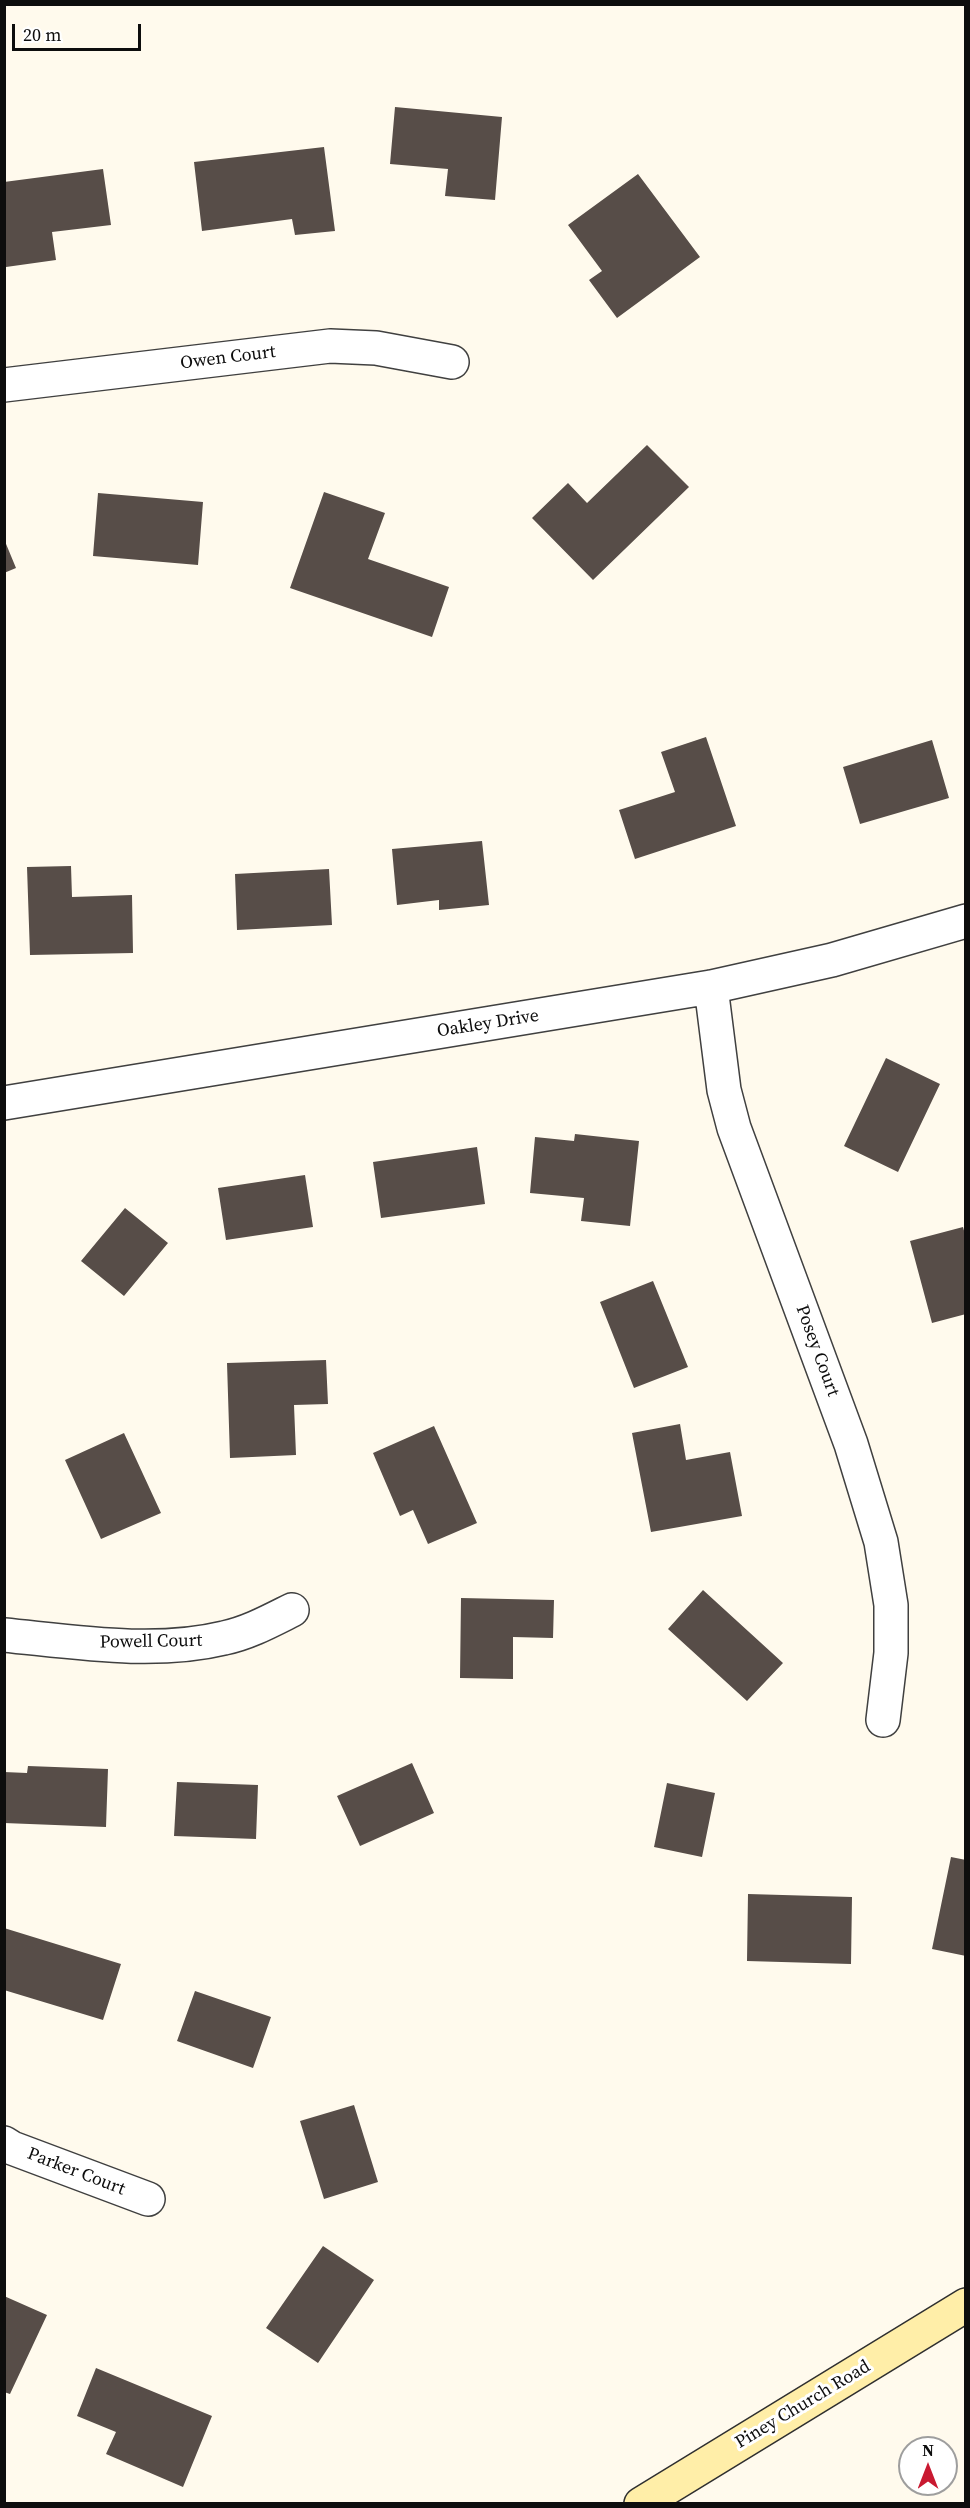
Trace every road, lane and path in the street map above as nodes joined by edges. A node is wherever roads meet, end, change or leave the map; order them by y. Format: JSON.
{"nodes":[{"id":1,"x":452,"y":362,"type":"dead end"},
{"id":2,"x":4,"y":385,"type":"edge"},
{"id":3,"x":966,"y":921,"type":"edge"},
{"id":4,"x":711,"y":987,"type":"junction"},
{"id":5,"x":4,"y":1103,"type":"edge"},
{"id":6,"x":292,"y":1610,"type":"dead end"},
{"id":7,"x":4,"y":1635,"type":"edge"},
{"id":8,"x":883,"y":1720,"type":"dead end"},
{"id":9,"x":4,"y":2143,"type":"edge"},
{"id":10,"x":148,"y":2199,"type":"dead end"},
{"id":11,"x":966,"y":2305,"type":"edge"},
{"id":12,"x":641,"y":2504,"type":"edge"}],
"edges":[{"from":1,"to":2,"type":"street","name":"Owen Court"},
{"from":3,"to":4,"type":"street","name":"Oakley Drive"},
{"from":4,"to":5,"type":"street","name":"Oakley Drive"},
{"from":4,"to":8,"type":"street","name":"Posey Court"},
{"from":6,"to":7,"type":"street","name":"Powell Court"},
{"from":9,"to":10,"type":"street","name":"Parker Court"},
{"from":11,"to":12,"type":"street","name":"Piney Church Road"}]}
